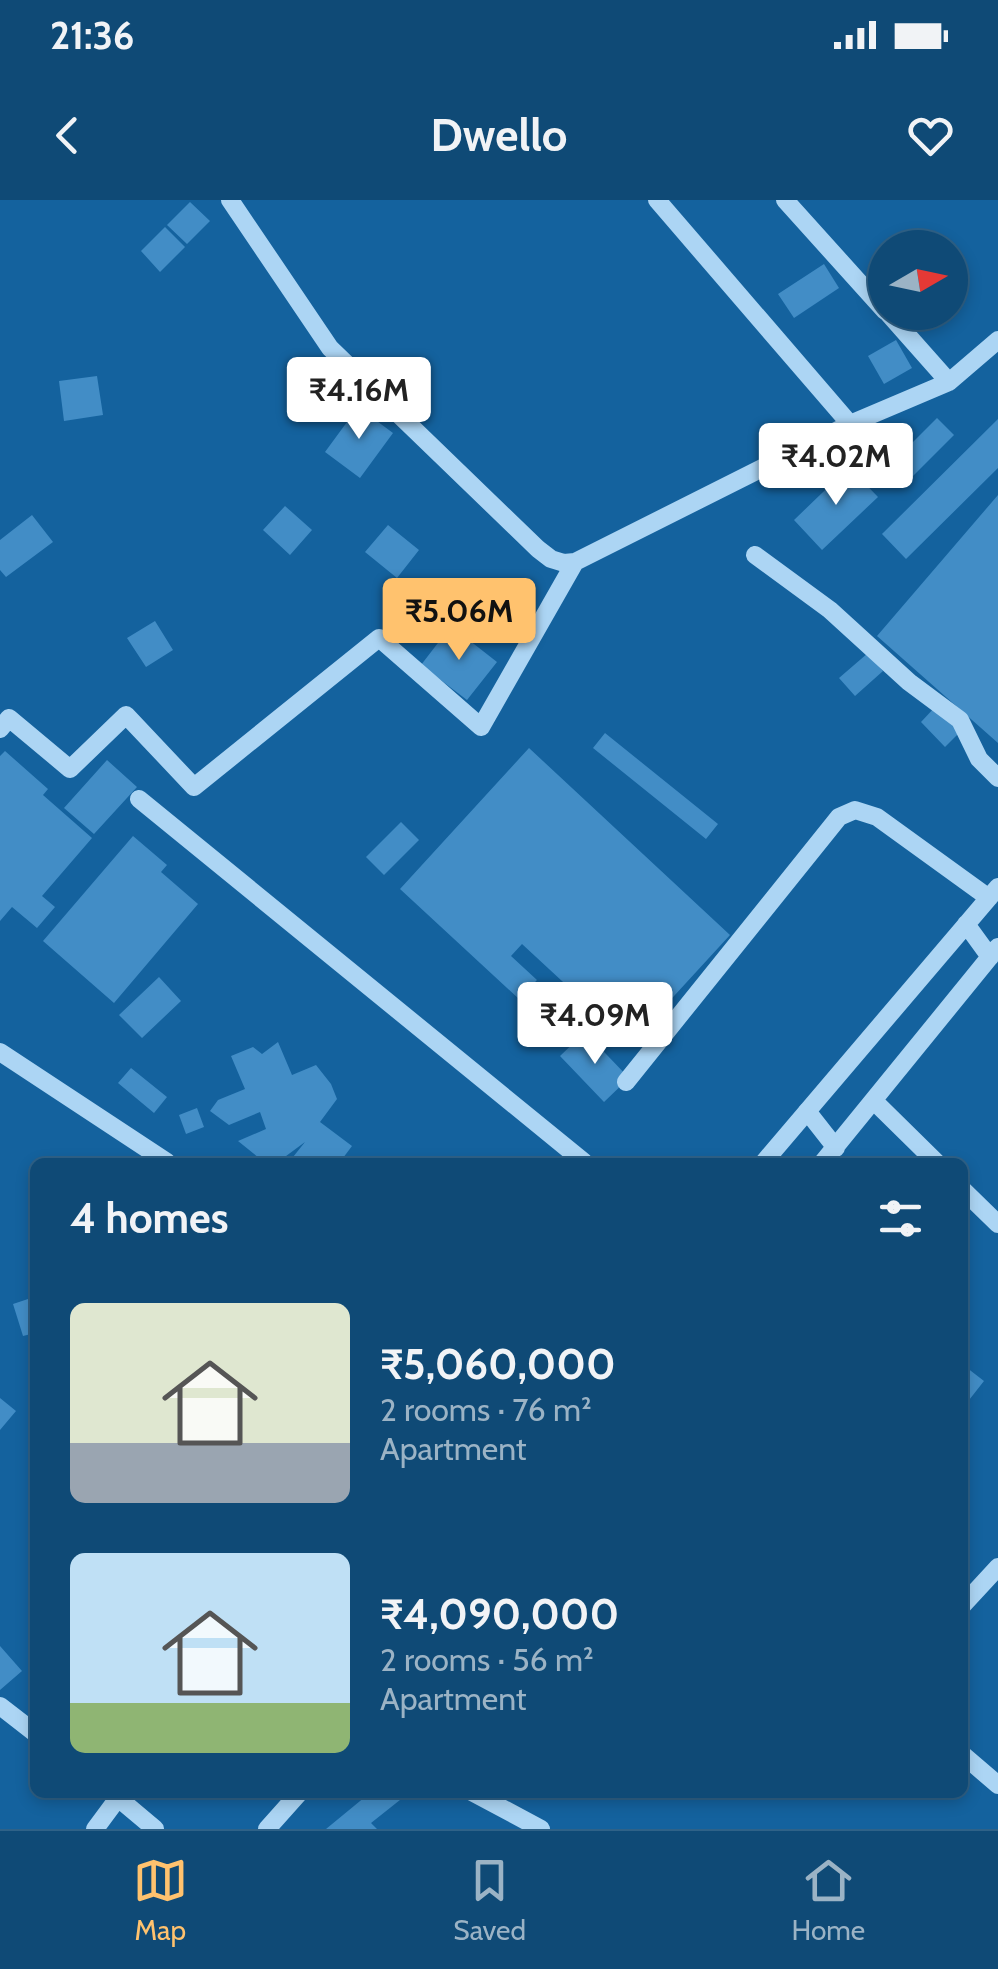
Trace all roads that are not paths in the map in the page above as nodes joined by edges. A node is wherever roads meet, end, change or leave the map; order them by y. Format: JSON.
{"nodes":[{"id":1,"x":230,"y":200,"type":"edge"},
{"id":2,"x":657,"y":200,"type":"edge"},
{"id":3,"x":786,"y":200,"type":"edge"},
{"id":4,"x":868,"y":292,"type":"edge"},
{"id":5,"x":902,"y":330,"type":"edge"},
{"id":6,"x":998,"y":340,"type":"edge"},
{"id":7,"x":949,"y":382,"type":"junction"},
{"id":8,"x":850,"y":424,"type":"junction"},
{"id":9,"x":755,"y":554,"type":"dead end"},
{"id":10,"x":575,"y":562,"type":"junction"},
{"id":11,"x":0,"y":728,"type":"edge"},
{"id":12,"x":998,"y":778,"type":"edge"},
{"id":13,"x":139,"y":799,"type":"dead end"},
{"id":14,"x":993,"y":892,"type":"edge"},
{"id":15,"x":966,"y":924,"type":"junction"},
{"id":16,"x":994,"y":952,"type":"edge"},
{"id":17,"x":0,"y":1052,"type":"edge"},
{"id":18,"x":626,"y":1082,"type":"dead end"},
{"id":19,"x":874,"y":1101,"type":"junction"},
{"id":20,"x":807,"y":1112,"type":"junction"},
{"id":21,"x":836,"y":1148,"type":"junction"},
{"id":22,"x":161,"y":1158,"type":"edge"},
{"id":23,"x":579,"y":1158,"type":"edge"},
{"id":24,"x":767,"y":1158,"type":"edge"},
{"id":25,"x":827,"y":1158,"type":"edge"},
{"id":26,"x":932,"y":1158,"type":"edge"},
{"id":27,"x":968,"y":1195,"type":"edge"},
{"id":28,"x":998,"y":1224,"type":"edge"},
{"id":29,"x":998,"y":1566,"type":"edge"},
{"id":30,"x":968,"y":1599,"type":"edge"},
{"id":31,"x":0,"y":1706,"type":"edge"},
{"id":32,"x":30,"y":1730,"type":"edge"},
{"id":33,"x":968,"y":1759,"type":"edge"},
{"id":34,"x":998,"y":1785,"type":"edge"},
{"id":35,"x":113,"y":1798,"type":"edge"},
{"id":36,"x":116,"y":1798,"type":"edge"},
{"id":37,"x":294,"y":1798,"type":"edge"},
{"id":38,"x":483,"y":1798,"type":"edge"},
{"id":39,"x":95,"y":1829,"type":"edge"},
{"id":40,"x":155,"y":1829,"type":"edge"},
{"id":41,"x":266,"y":1829,"type":"edge"},
{"id":42,"x":541,"y":1829,"type":"edge"}],
"edges":[{"from":1,"to":10,"type":"street"},
{"from":2,"to":8,"type":"street"},
{"from":3,"to":4,"type":"street"},
{"from":5,"to":7,"type":"street"},
{"from":6,"to":7,"type":"street"},
{"from":7,"to":8,"type":"street"},
{"from":8,"to":10,"type":"street"},
{"from":9,"to":12,"type":"street"},
{"from":10,"to":11,"type":"street"},
{"from":13,"to":23,"type":"street"},
{"from":14,"to":15,"type":"street"},
{"from":14,"to":18,"type":"street"},
{"from":15,"to":16,"type":"street"},
{"from":15,"to":20,"type":"street"},
{"from":16,"to":19,"type":"street"},
{"from":17,"to":22,"type":"street"},
{"from":19,"to":21,"type":"street"},
{"from":19,"to":26,"type":"street"},
{"from":20,"to":21,"type":"street"},
{"from":20,"to":24,"type":"street"},
{"from":21,"to":25,"type":"street"},
{"from":27,"to":28,"type":"street"},
{"from":29,"to":30,"type":"street"},
{"from":31,"to":32,"type":"street"},
{"from":33,"to":34,"type":"street"},
{"from":35,"to":39,"type":"street"},
{"from":36,"to":40,"type":"street"},
{"from":37,"to":41,"type":"street"},
{"from":38,"to":42,"type":"street"}]}
